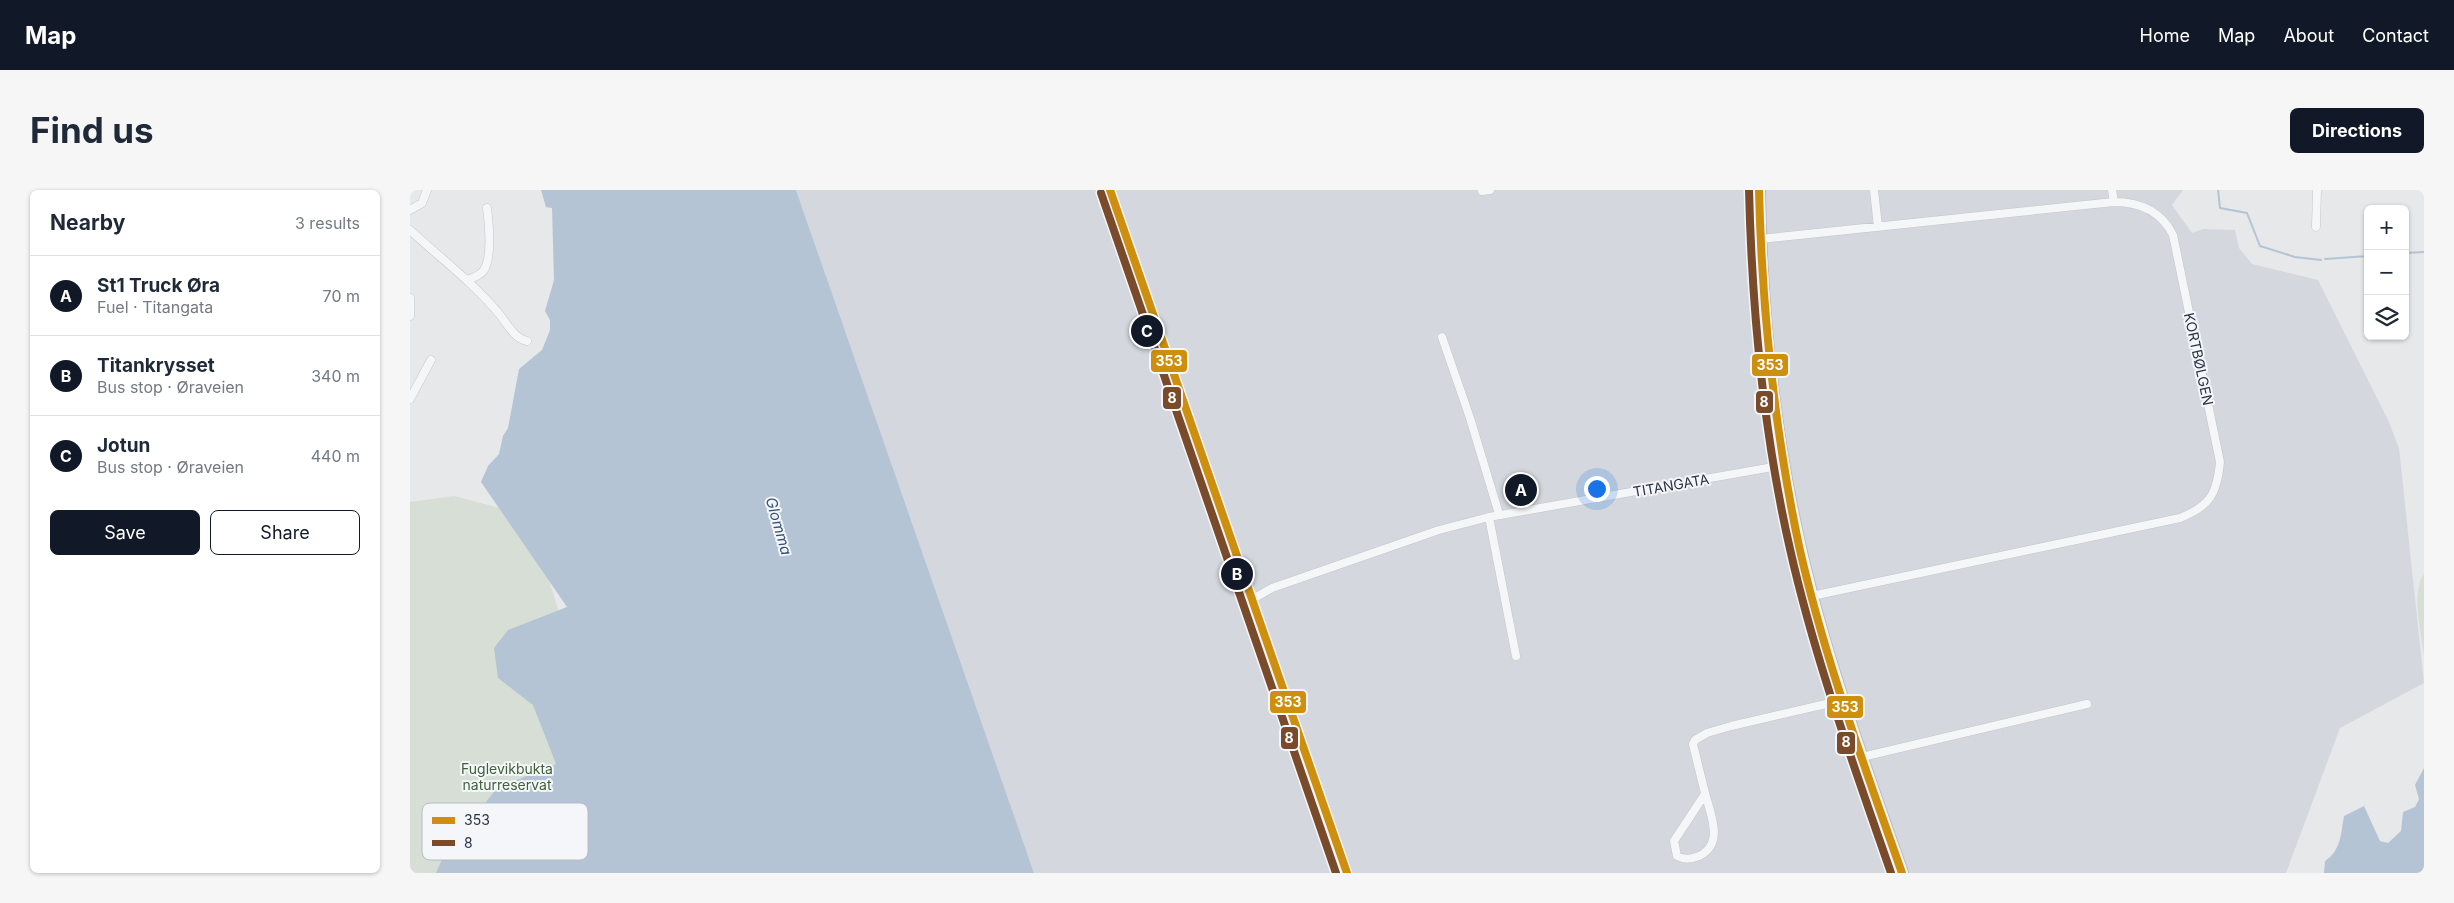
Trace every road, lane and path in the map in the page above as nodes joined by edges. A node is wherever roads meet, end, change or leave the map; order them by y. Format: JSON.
{"nodes":[{"id":1,"x":427,"y":190,"type":"edge"},
{"id":2,"x":1110,"y":190,"type":"edge"},
{"id":3,"x":1759,"y":190,"type":"edge"},
{"id":4,"x":1874,"y":190,"type":"edge"},
{"id":5,"x":2112,"y":190,"type":"edge"},
{"id":6,"x":2317,"y":190,"type":"edge"},
{"id":7,"x":2114,"y":202,"type":"junction"},
{"id":8,"x":487,"y":208,"type":"dead end"},
{"id":9,"x":410,"y":210,"type":"edge"},
{"id":10,"x":2316,"y":227,"type":"dead end"},
{"id":11,"x":1878,"y":228,"type":"junction"},
{"id":12,"x":410,"y":230,"type":"edge"},
{"id":13,"x":1760,"y":239,"type":"junction"},
{"id":14,"x":467,"y":280,"type":"junction"},
{"id":15,"x":410,"y":298,"type":"edge"},
{"id":16,"x":410,"y":316,"type":"edge"},
{"id":17,"x":1442,"y":337,"type":"dead end"},
{"id":18,"x":527,"y":341,"type":"dead end"},
{"id":19,"x":431,"y":360,"type":"dead end"},
{"id":20,"x":410,"y":400,"type":"edge"},
{"id":21,"x":1784,"y":466,"type":"junction"},
{"id":22,"x":1500,"y":514,"type":"junction"},
{"id":23,"x":1489,"y":517,"type":"junction"},
{"id":24,"x":1812,"y":596,"type":"junction"},
{"id":25,"x":1253,"y":599,"type":"junction"},
{"id":26,"x":1516,"y":656,"type":"dead end"},
{"id":27,"x":1843,"y":700,"type":"junction"},
{"id":28,"x":2087,"y":704,"type":"dead end"},
{"id":29,"x":1862,"y":757,"type":"junction"},
{"id":30,"x":1705,"y":794,"type":"junction"},
{"id":31,"x":1347,"y":873,"type":"edge"},
{"id":32,"x":1902,"y":873,"type":"edge"}],
"edges":[{"from":1,"to":9,"type":"street"},
{"from":2,"to":25,"type":"street"},
{"from":3,"to":13,"type":"highway"},
{"from":4,"to":11,"type":"street"},
{"from":5,"to":7,"type":"street"},
{"from":6,"to":10,"type":"street"},
{"from":7,"to":11,"type":"street","name":"KORTBØLGEN"},
{"from":7,"to":24,"type":"street","name":"KORTBØLGEN"},
{"from":8,"to":14,"type":"street"},
{"from":11,"to":13,"type":"street","name":"KORTBØLGEN"},
{"from":12,"to":14,"type":"street"},
{"from":13,"to":21,"type":"highway"},
{"from":14,"to":18,"type":"street"},
{"from":15,"to":16,"type":"street"},
{"from":17,"to":22,"type":"street"},
{"from":19,"to":20,"type":"street"},
{"from":21,"to":22,"type":"street","name":"TITANGATA"},
{"from":21,"to":24,"type":"highway"},
{"from":22,"to":23,"type":"street","name":"TITANGATA"},
{"from":23,"to":25,"type":"street","name":"TITANGATA"},
{"from":23,"to":26,"type":"street"},
{"from":24,"to":27,"type":"highway"},
{"from":25,"to":31,"type":"street"},
{"from":27,"to":29,"type":"highway"},
{"from":27,"to":30,"type":"street"},
{"from":28,"to":29,"type":"street"},
{"from":29,"to":32,"type":"highway"},
{"from":30,"to":30,"type":"street"}]}
